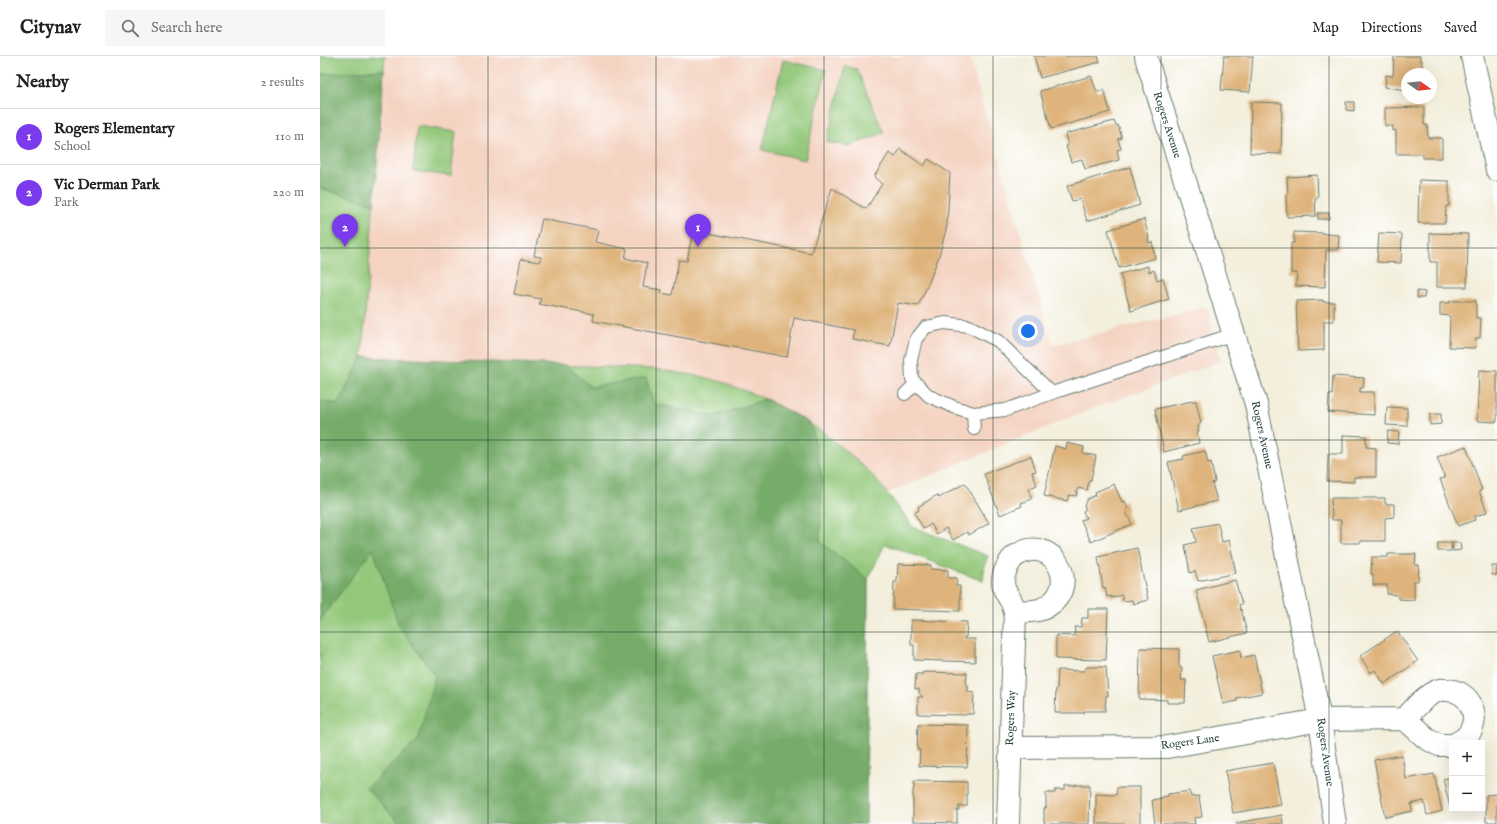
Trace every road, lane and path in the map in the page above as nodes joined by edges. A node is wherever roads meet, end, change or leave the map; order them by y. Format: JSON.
{"nodes":[{"id":1,"x":1146,"y":56,"type":"edge"},
{"id":2,"x":1472,"y":56,"type":"edge"},
{"id":3,"x":1497,"y":170,"type":"edge"},
{"id":4,"x":1234,"y":334,"type":"junction"},
{"id":5,"x":916,"y":383,"type":"junction"},
{"id":6,"x":1052,"y":393,"type":"junction"},
{"id":7,"x":905,"y":394,"type":"dead end"},
{"id":8,"x":973,"y":413,"type":"junction"},
{"id":9,"x":974,"y":429,"type":"dead end"},
{"id":10,"x":1015,"y":612,"type":"dead end"},
{"id":11,"x":1405,"y":719,"type":"junction"},
{"id":12,"x":1320,"y":720,"type":"junction"},
{"id":13,"x":1462,"y":740,"type":"edge"},
{"id":14,"x":1449,"y":745,"type":"edge"},
{"id":15,"x":1010,"y":748,"type":"junction"},
{"id":16,"x":1008,"y":824,"type":"edge"},
{"id":17,"x":1335,"y":824,"type":"edge"}],
"edges":[{"from":1,"to":4,"type":"street","name":"Rogers Avenue"},
{"from":2,"to":3,"type":"street"},
{"from":4,"to":6,"type":"lane"},
{"from":4,"to":12,"type":"street","name":"Rogers Avenue"},
{"from":5,"to":6,"type":"lane"},
{"from":5,"to":7,"type":"lane"},
{"from":5,"to":8,"type":"lane"},
{"from":6,"to":8,"type":"lane"},
{"from":8,"to":9,"type":"lane"},
{"from":10,"to":15,"type":"street","name":"Rogers Way"},
{"from":11,"to":12,"type":"street","name":"Rogers Lane"},
{"from":11,"to":13,"type":"street"},
{"from":11,"to":14,"type":"street"},
{"from":12,"to":15,"type":"street","name":"Rogers Lane"},
{"from":12,"to":17,"type":"street","name":"Rogers Avenue"},
{"from":15,"to":16,"type":"street","name":"Rogers Way"}]}
